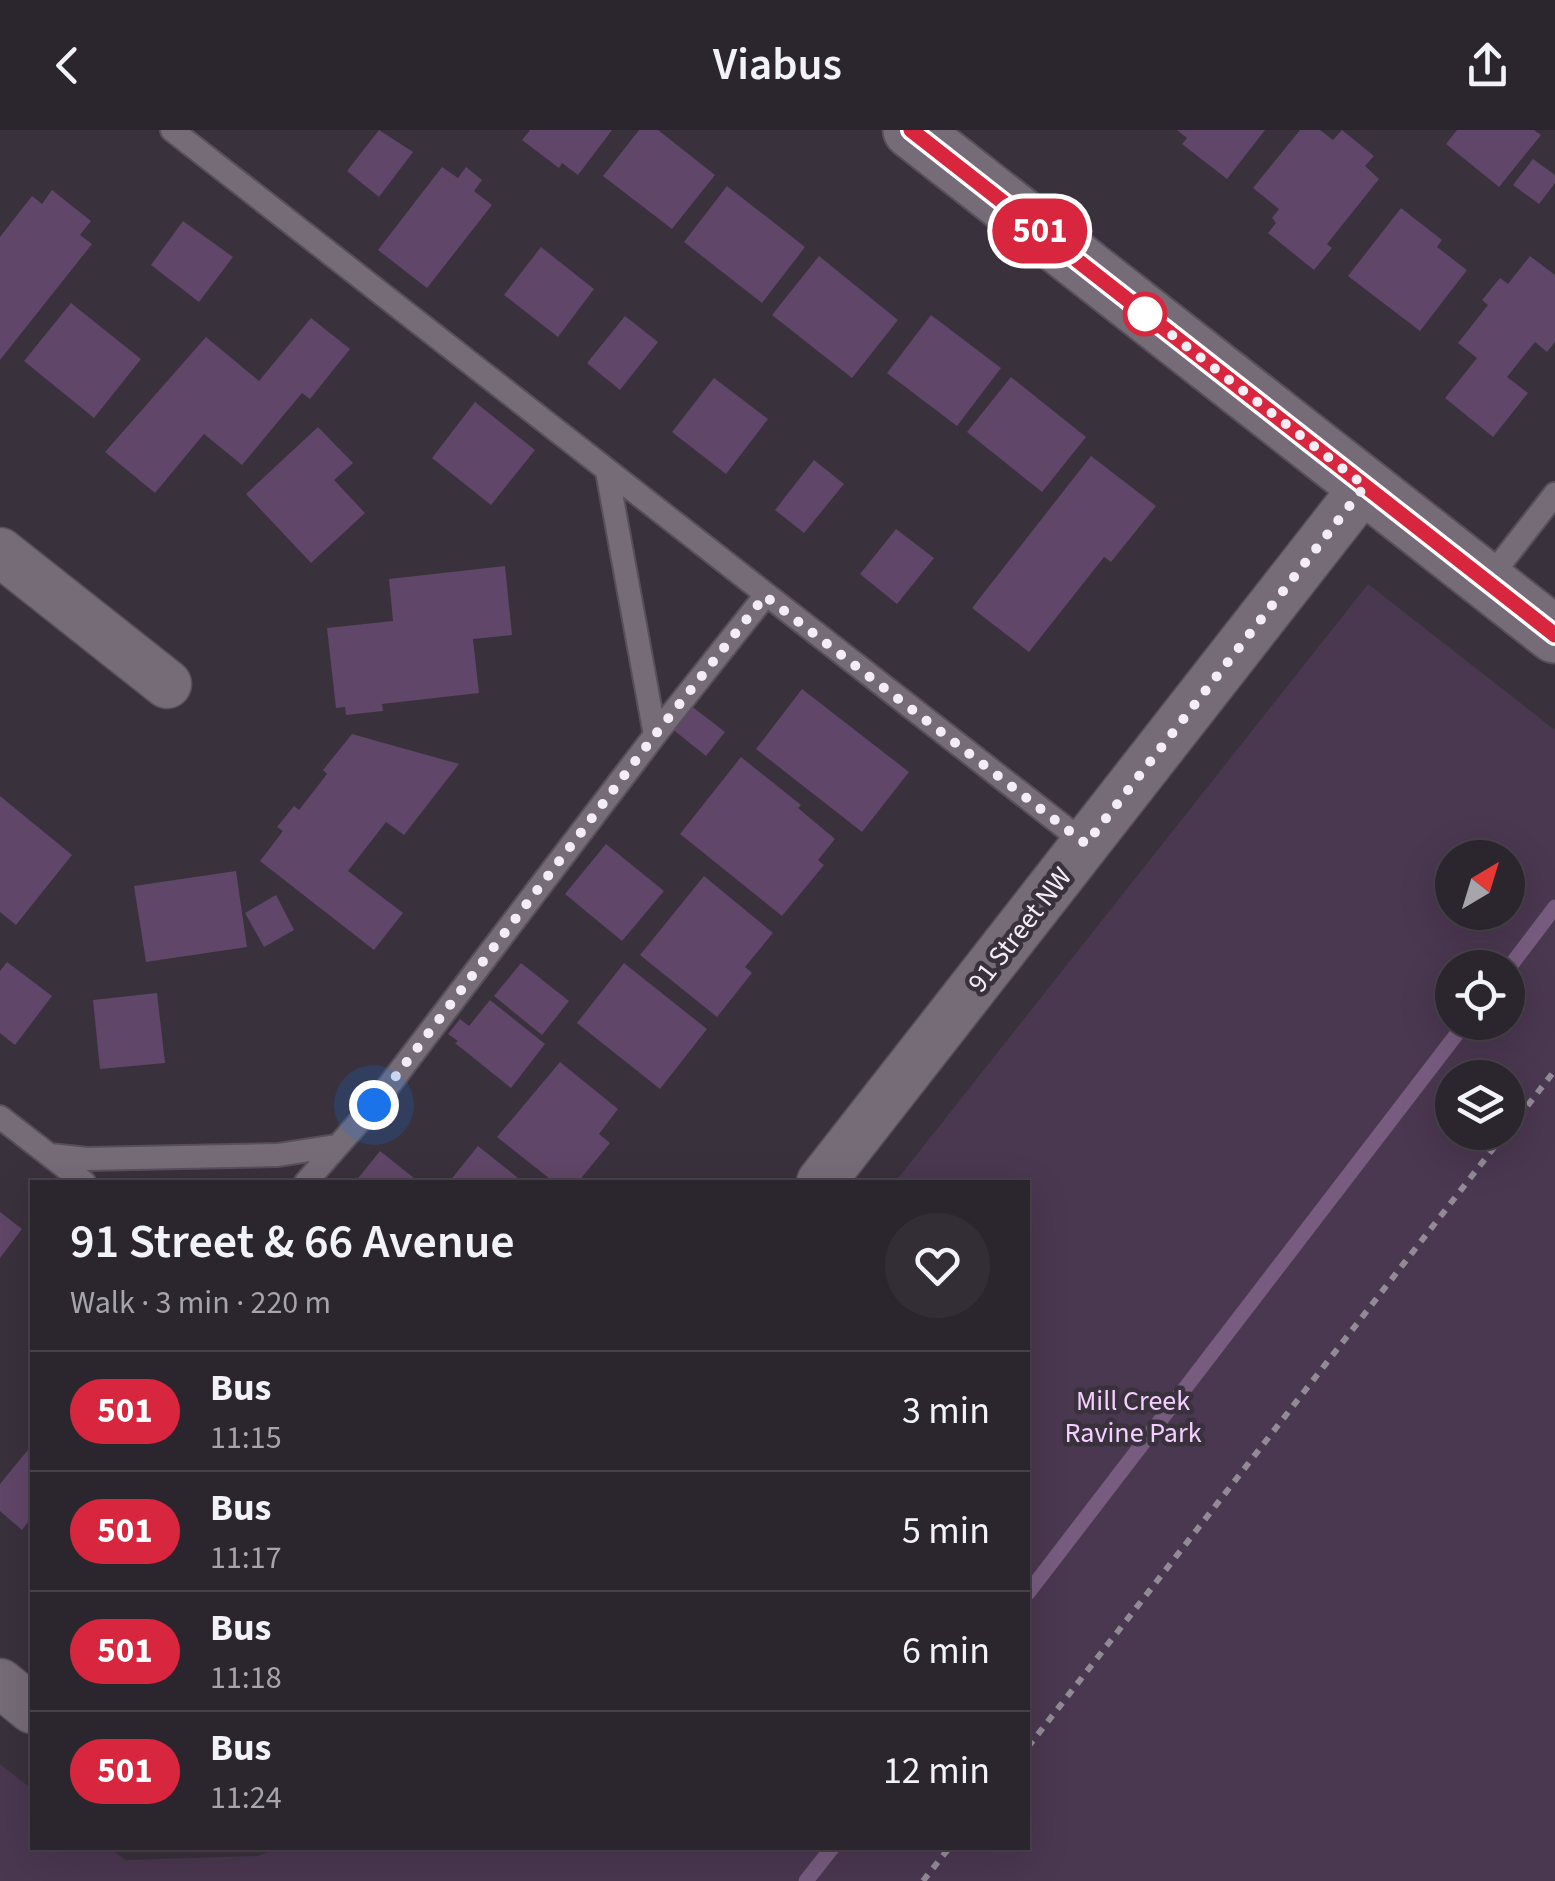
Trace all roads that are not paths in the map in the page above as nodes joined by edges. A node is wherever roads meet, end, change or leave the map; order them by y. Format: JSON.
{"nodes":[{"id":1,"x":172,"y":130,"type":"edge"},
{"id":2,"x":911,"y":130,"type":"edge"},
{"id":3,"x":607,"y":471,"type":"junction"},
{"id":4,"x":1365,"y":486,"type":"junction"},
{"id":5,"x":1555,"y":494,"type":"edge"},
{"id":6,"x":0,"y":552,"type":"edge"},
{"id":7,"x":1486,"y":581,"type":"junction"},
{"id":8,"x":765,"y":596,"type":"junction"},
{"id":9,"x":1555,"y":635,"type":"edge"},
{"id":10,"x":167,"y":684,"type":"dead end"},
{"id":11,"x":655,"y":735,"type":"junction"},
{"id":12,"x":1086,"y":844,"type":"junction"},
{"id":13,"x":0,"y":1116,"type":"edge"},
{"id":14,"x":336,"y":1146,"type":"junction"},
{"id":15,"x":50,"y":1155,"type":"junction"},
{"id":16,"x":81,"y":1180,"type":"edge"},
{"id":17,"x":308,"y":1180,"type":"edge"},
{"id":18,"x":823,"y":1180,"type":"edge"},
{"id":19,"x":0,"y":1683,"type":"edge"},
{"id":20,"x":30,"y":1707,"type":"edge"}],
"edges":[{"from":1,"to":3,"type":"lane"},
{"from":2,"to":4,"type":"street"},
{"from":3,"to":8,"type":"lane"},
{"from":3,"to":11,"type":"lane"},
{"from":4,"to":7,"type":"street"},
{"from":4,"to":12,"type":"street","name":"91 Street NW"},
{"from":5,"to":7,"type":"lane"},
{"from":6,"to":10,"type":"street"},
{"from":7,"to":9,"type":"street"},
{"from":8,"to":11,"type":"lane"},
{"from":8,"to":12,"type":"lane"},
{"from":11,"to":14,"type":"lane"},
{"from":12,"to":18,"type":"street","name":"91 Street NW"},
{"from":13,"to":15,"type":"lane"},
{"from":14,"to":15,"type":"lane"},
{"from":14,"to":17,"type":"lane"},
{"from":15,"to":16,"type":"lane"},
{"from":19,"to":20,"type":"street"}]}
